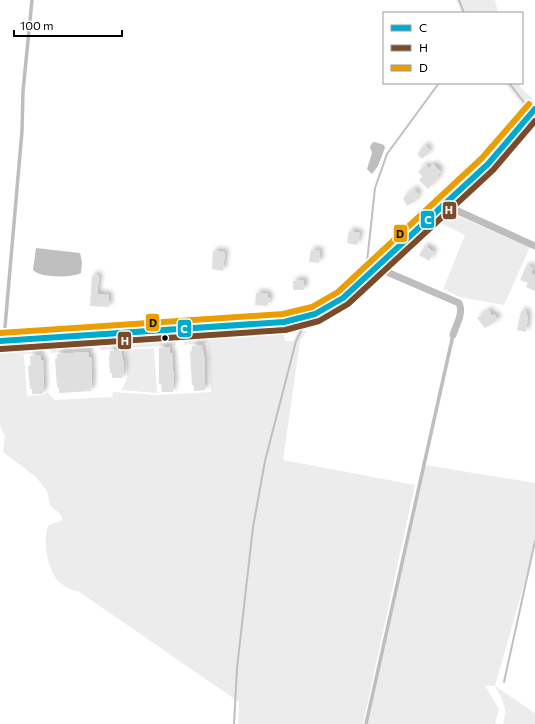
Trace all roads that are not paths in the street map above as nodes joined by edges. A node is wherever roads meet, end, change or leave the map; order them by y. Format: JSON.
{"nodes":[{"id":1,"x":32,"y":0,"type":"edge"},
{"id":2,"x":535,"y":109,"type":"edge"},
{"id":3,"x":445,"y":203,"type":"junction"},
{"id":4,"x":535,"y":246,"type":"edge"},
{"id":5,"x":377,"y":266,"type":"junction"},
{"id":6,"x":5,"y":327,"type":"dead end"},
{"id":7,"x":453,"y":335,"type":"joint"},
{"id":8,"x":0,"y":341,"type":"edge"},
{"id":9,"x":366,"y":724,"type":"edge"}],
"edges":[{"from":1,"to":6,"type":"lane"},
{"from":2,"to":3,"type":"street"},
{"from":3,"to":4,"type":"street"},
{"from":3,"to":5,"type":"street"},
{"from":5,"to":7,"type":"street"},
{"from":5,"to":8,"type":"street"},
{"from":7,"to":9,"type":"lane"}]}
